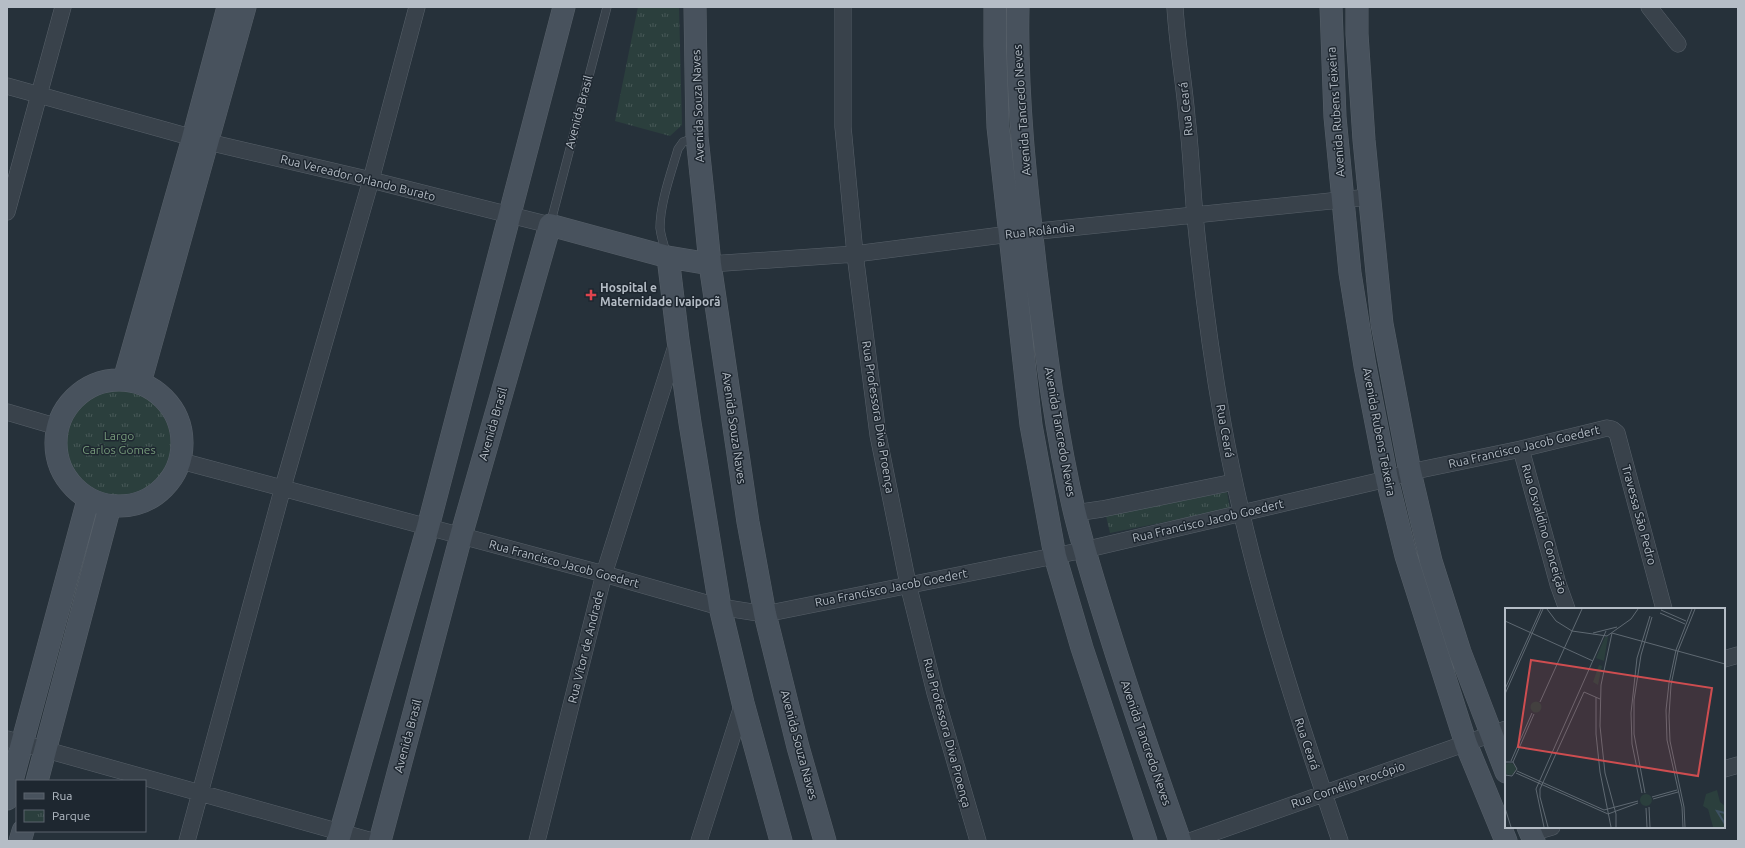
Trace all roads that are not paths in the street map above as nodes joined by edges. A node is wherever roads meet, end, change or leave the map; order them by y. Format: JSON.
{"nodes":[{"id":1,"x":63,"y":7,"type":"edge"},
{"id":2,"x":228,"y":7,"type":"edge"},
{"id":3,"x":245,"y":7,"type":"edge"},
{"id":4,"x":417,"y":7,"type":"edge"},
{"id":5,"x":564,"y":7,"type":"edge"},
{"id":6,"x":607,"y":7,"type":"edge"},
{"id":7,"x":695,"y":7,"type":"edge"},
{"id":8,"x":843,"y":7,"type":"edge"},
{"id":9,"x":996,"y":7,"type":"edge"},
{"id":10,"x":1018,"y":7,"type":"edge"},
{"id":11,"x":1175,"y":7,"type":"edge"},
{"id":12,"x":1331,"y":7,"type":"edge"},
{"id":13,"x":1357,"y":7,"type":"edge"},
{"id":14,"x":1649,"y":7,"type":"edge"},
{"id":15,"x":1678,"y":44,"type":"dead end"},
{"id":16,"x":7,"y":86,"type":"edge"},
{"id":17,"x":39,"y":94,"type":"junction"},
{"id":18,"x":697,"y":137,"type":"junction"},
{"id":19,"x":201,"y":140,"type":"junction"},
{"id":20,"x":371,"y":180,"type":"junction"},
{"id":21,"x":1369,"y":197,"type":"junction"},
{"id":22,"x":1342,"y":201,"type":"junction"},
{"id":23,"x":7,"y":212,"type":"edge"},
{"id":24,"x":510,"y":216,"type":"junction"},
{"id":25,"x":1195,"y":216,"type":"junction"},
{"id":26,"x":550,"y":225,"type":"junction"},
{"id":27,"x":1031,"y":232,"type":"junction"},
{"id":28,"x":1010,"y":234,"type":"junction"},
{"id":29,"x":855,"y":254,"type":"junction"},
{"id":30,"x":668,"y":257,"type":"junction"},
{"id":31,"x":710,"y":264,"type":"junction"},
{"id":32,"x":678,"y":340,"type":"junction"},
{"id":33,"x":132,"y":382,"type":"junction"},
{"id":34,"x":7,"y":412,"type":"edge"},
{"id":35,"x":58,"y":427,"type":"junction"},
{"id":36,"x":1607,"y":428,"type":"joint"},
{"id":37,"x":1521,"y":449,"type":"junction"},
{"id":38,"x":181,"y":461,"type":"junction"},
{"id":39,"x":1410,"y":472,"type":"junction"},
{"id":40,"x":1387,"y":479,"type":"junction"},
{"id":41,"x":1234,"y":482,"type":"junction"},
{"id":42,"x":283,"y":487,"type":"junction"},
{"id":43,"x":88,"y":500,"type":"junction"},
{"id":44,"x":110,"y":506,"type":"junction"},
{"id":45,"x":1075,"y":513,"type":"junction"},
{"id":46,"x":1241,"y":514,"type":"junction"},
{"id":47,"x":428,"y":527,"type":"junction"},
{"id":48,"x":461,"y":536,"type":"junction"},
{"id":49,"x":1084,"y":550,"type":"junction"},
{"id":50,"x":1055,"y":556,"type":"junction"},
{"id":51,"x":604,"y":574,"type":"junction"},
{"id":52,"x":908,"y":584,"type":"junction"},
{"id":53,"x":720,"y":607,"type":"junction"},
{"id":54,"x":1568,"y":608,"type":"edge"},
{"id":55,"x":1664,"y":608,"type":"edge"},
{"id":56,"x":765,"y":614,"type":"junction"},
{"id":57,"x":1738,"y":655,"type":"edge"},
{"id":58,"x":1725,"y":659,"type":"edge"},
{"id":59,"x":743,"y":703,"type":"junction"},
{"id":60,"x":1498,"y":732,"type":"edge"},
{"id":61,"x":15,"y":741,"type":"edge"},
{"id":62,"x":1466,"y":744,"type":"junction"},
{"id":63,"x":45,"y":750,"type":"junction"},
{"id":64,"x":1738,"y":765,"type":"edge"},
{"id":65,"x":1505,"y":767,"type":"edge"},
{"id":66,"x":1725,"y":769,"type":"edge"},
{"id":67,"x":37,"y":780,"type":"edge"},
{"id":68,"x":201,"y":793,"type":"junction"},
{"id":69,"x":1324,"y":794,"type":"junction"},
{"id":70,"x":7,"y":799,"type":"edge"},
{"id":71,"x":1549,"y":828,"type":"edge"},
{"id":72,"x":1531,"y":834,"type":"edge"},
{"id":73,"x":339,"y":837,"type":"edge"},
{"id":74,"x":187,"y":841,"type":"edge"},
{"id":75,"x":372,"y":841,"type":"edge"},
{"id":76,"x":380,"y":841,"type":"edge"},
{"id":77,"x":537,"y":841,"type":"edge"},
{"id":78,"x":699,"y":841,"type":"edge"},
{"id":79,"x":781,"y":841,"type":"edge"},
{"id":80,"x":825,"y":841,"type":"edge"},
{"id":81,"x":978,"y":841,"type":"edge"},
{"id":82,"x":1146,"y":841,"type":"edge"},
{"id":83,"x":1180,"y":841,"type":"edge"},
{"id":84,"x":1190,"y":841,"type":"edge"},
{"id":85,"x":1340,"y":841,"type":"edge"},
{"id":86,"x":1506,"y":841,"type":"edge"}],
"edges":[{"from":1,"to":17,"type":"street"},
{"from":2,"to":19,"type":"street"},
{"from":3,"to":19,"type":"street"},
{"from":4,"to":20,"type":"street"},
{"from":5,"to":24,"type":"street"},
{"from":6,"to":26,"type":"lane","name":"Avenida Brasil"},
{"from":7,"to":18,"type":"street","name":"Avenida Souza Naves"},
{"from":8,"to":29,"type":"street","name":"Rua Professora Diva Proença"},
{"from":9,"to":28,"type":"street","name":"Avenida Tancredo Neves"},
{"from":10,"to":27,"type":"street","name":"Avenida Tancredo Neves"},
{"from":11,"to":25,"type":"street","name":"Rua Ceará"},
{"from":12,"to":22,"type":"street","name":"Avenida Rubens Teixeira"},
{"from":13,"to":21,"type":"street","name":"Avenida Rubens Teixeira"},
{"from":14,"to":15,"type":"street"},
{"from":16,"to":17,"type":"street","name":"Rua Vereador Orlando Burato"},
{"from":17,"to":19,"type":"street","name":"Rua Vereador Orlando Burato"},
{"from":17,"to":23,"type":"street"},
{"from":18,"to":30,"type":"lane"},
{"from":18,"to":31,"type":"street","name":"Avenida Souza Naves"},
{"from":19,"to":20,"type":"street","name":"Rua Vereador Orlando Burato"},
{"from":19,"to":33,"type":"street"},
{"from":20,"to":24,"type":"street","name":"Rua Vereador Orlando Burato"},
{"from":20,"to":42,"type":"street"},
{"from":21,"to":22,"type":"street","name":"Rua Rolândia"},
{"from":21,"to":39,"type":"street","name":"Avenida Rubens Teixeira"},
{"from":22,"to":25,"type":"street","name":"Rua Rolândia"},
{"from":22,"to":40,"type":"street","name":"Avenida Rubens Teixeira"},
{"from":24,"to":26,"type":"street","name":"Rua Vereador Orlando Burato"},
{"from":24,"to":47,"type":"street"},
{"from":25,"to":27,"type":"street","name":"Rua Rolândia"},
{"from":25,"to":41,"type":"street","name":"Rua Ceará"},
{"from":26,"to":30,"type":"street","name":"Rua Vereador Orlando Burato"},
{"from":26,"to":48,"type":"street","name":"Avenida Brasil"},
{"from":27,"to":28,"type":"street","name":"Rua Rolândia"},
{"from":27,"to":45,"type":"street","name":"Avenida Tancredo Neves"},
{"from":28,"to":29,"type":"street","name":"Rua Rolândia"},
{"from":28,"to":50,"type":"street","name":"Avenida Tancredo Neves"},
{"from":29,"to":31,"type":"street","name":"Rua Rolândia"},
{"from":29,"to":52,"type":"street","name":"Rua Professora Diva Proença"},
{"from":30,"to":31,"type":"street","name":"Rua Vereador Orlando Burato"},
{"from":30,"to":32,"type":"street"},
{"from":31,"to":56,"type":"street","name":"Avenida Souza Naves"},
{"from":32,"to":51,"type":"street","name":"Rua Vítor de Andrade"},
{"from":32,"to":53,"type":"street"},
{"from":33,"to":35,"type":"street"},
{"from":33,"to":38,"type":"street"},
{"from":34,"to":35,"type":"street"},
{"from":35,"to":43,"type":"street"},
{"from":36,"to":37,"type":"street","name":"Rua Francisco Jacob Goedert"},
{"from":36,"to":55,"type":"street","name":"Travessa São Pedro"},
{"from":37,"to":39,"type":"street","name":"Rua Francisco Jacob Goedert"},
{"from":37,"to":54,"type":"street","name":"Rua Osvaldino Conceição"},
{"from":38,"to":42,"type":"street","name":"Rua Francisco Jacob Goedert"},
{"from":38,"to":44,"type":"street"},
{"from":39,"to":40,"type":"street","name":"Rua Francisco Jacob Goedert"},
{"from":39,"to":60,"type":"street","name":"Avenida Rubens Teixeira"},
{"from":40,"to":46,"type":"street","name":"Rua Francisco Jacob Goedert"},
{"from":40,"to":62,"type":"street","name":"Avenida Rubens Teixeira"},
{"from":41,"to":45,"type":"street"},
{"from":41,"to":46,"type":"street","name":"Rua Ceará"},
{"from":42,"to":47,"type":"street","name":"Rua Francisco Jacob Goedert"},
{"from":42,"to":68,"type":"street"},
{"from":43,"to":44,"type":"street"},
{"from":43,"to":61,"type":"street"},
{"from":44,"to":63,"type":"street"},
{"from":45,"to":49,"type":"street","name":"Avenida Tancredo Neves"},
{"from":46,"to":49,"type":"street","name":"Rua Francisco Jacob Goedert"},
{"from":46,"to":69,"type":"street","name":"Rua Ceará"},
{"from":47,"to":48,"type":"street","name":"Rua Francisco Jacob Goedert"},
{"from":47,"to":73,"type":"street"},
{"from":48,"to":51,"type":"street","name":"Rua Francisco Jacob Goedert"},
{"from":48,"to":76,"type":"street","name":"Avenida Brasil"},
{"from":49,"to":50,"type":"street","name":"Rua Francisco Jacob Goedert"},
{"from":49,"to":83,"type":"street","name":"Avenida Tancredo Neves"},
{"from":50,"to":52,"type":"street","name":"Rua Francisco Jacob Goedert"},
{"from":50,"to":82,"type":"street","name":"Avenida Tancredo Neves"},
{"from":51,"to":53,"type":"street","name":"Rua Francisco Jacob Goedert"},
{"from":51,"to":77,"type":"street","name":"Rua Vítor de Andrade"},
{"from":52,"to":56,"type":"street","name":"Rua Francisco Jacob Goedert"},
{"from":52,"to":81,"type":"street","name":"Rua Professora Diva Proença"},
{"from":53,"to":56,"type":"street","name":"Rua Francisco Jacob Goedert"},
{"from":53,"to":59,"type":"street"},
{"from":56,"to":80,"type":"street","name":"Avenida Souza Naves"},
{"from":57,"to":58,"type":"street"},
{"from":59,"to":78,"type":"street"},
{"from":59,"to":79,"type":"street"},
{"from":60,"to":62,"type":"street","name":"Rua Cornélio Procópio"},
{"from":60,"to":65,"type":"street","name":"Avenida Rubens Teixeira"},
{"from":61,"to":63,"type":"street"},
{"from":61,"to":70,"type":"street"},
{"from":62,"to":69,"type":"street","name":"Rua Cornélio Procópio"},
{"from":62,"to":86,"type":"street","name":"Avenida Rubens Teixeira"},
{"from":63,"to":67,"type":"street"},
{"from":63,"to":68,"type":"street"},
{"from":64,"to":66,"type":"street"},
{"from":68,"to":73,"type":"street"},
{"from":68,"to":74,"type":"street"},
{"from":69,"to":84,"type":"street","name":"Rua Cornélio Procópio"},
{"from":69,"to":85,"type":"street","name":"Rua Ceará"},
{"from":71,"to":72,"type":"street"},
{"from":73,"to":75,"type":"street"}]}
